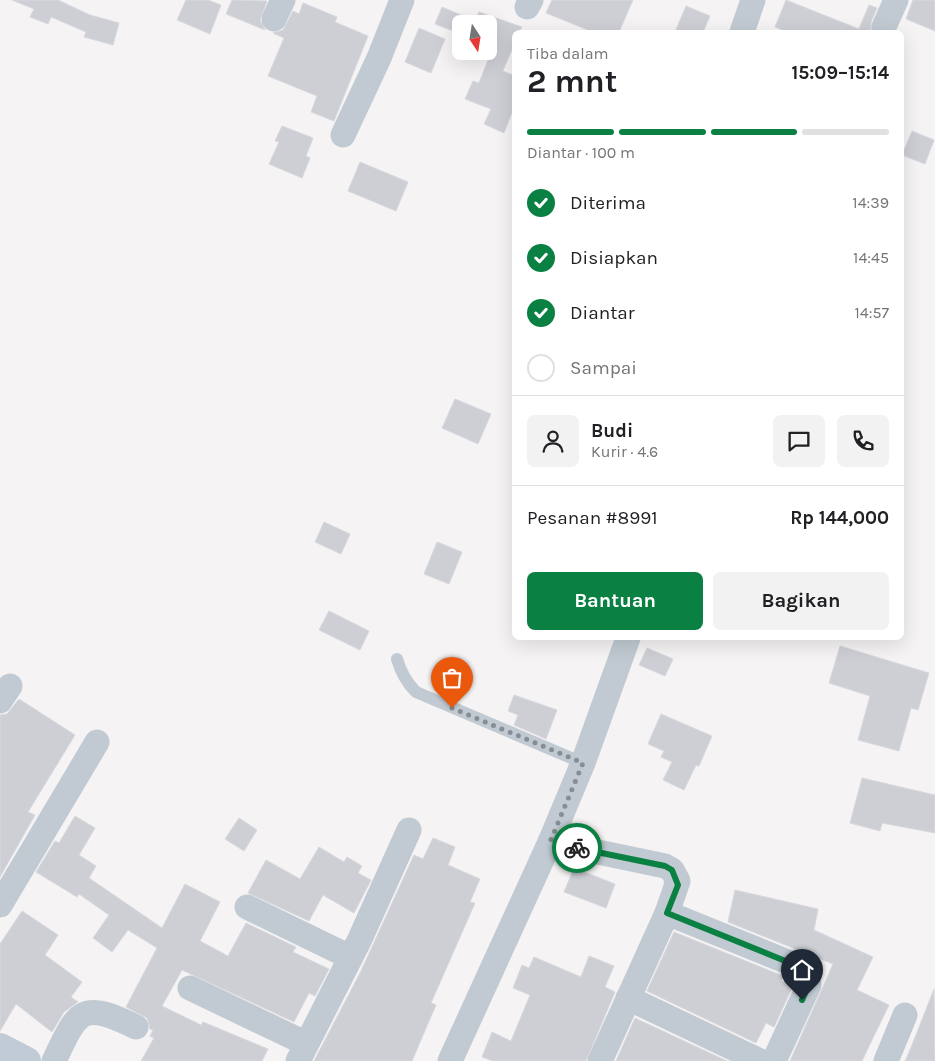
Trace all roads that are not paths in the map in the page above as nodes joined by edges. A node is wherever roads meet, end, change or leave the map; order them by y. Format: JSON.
{"nodes":[{"id":1,"x":402,"y":0,"type":"edge"},
{"id":2,"x":753,"y":0,"type":"edge"},
{"id":3,"x":896,"y":0,"type":"edge"},
{"id":4,"x":884,"y":27,"type":"dead end"},
{"id":5,"x":743,"y":30,"type":"edge"},
{"id":6,"x":343,"y":135,"type":"dead end"},
{"id":7,"x":627,"y":640,"type":"edge"},
{"id":8,"x":397,"y":659,"type":"dead end"},
{"id":9,"x":97,"y":742,"type":"dead end"},
{"id":10,"x":583,"y":763,"type":"junction"},
{"id":11,"x":409,"y":830,"type":"dead end"},
{"id":12,"x":550,"y":842,"type":"junction"},
{"id":13,"x":0,"y":905,"type":"edge"},
{"id":14,"x":247,"y":907,"type":"dead end"},
{"id":15,"x":667,"y":913,"type":"junction"},
{"id":16,"x":350,"y":957,"type":"junction"},
{"id":17,"x":190,"y":988,"type":"dead end"},
{"id":18,"x":628,"y":998,"type":"junction"},
{"id":19,"x":905,"y":1015,"type":"dead end"},
{"id":20,"x":136,"y":1027,"type":"dead end"},
{"id":21,"x":0,"y":1047,"type":"edge"},
{"id":22,"x":301,"y":1052,"type":"edge"},
{"id":23,"x":27,"y":1061,"type":"edge"},
{"id":24,"x":54,"y":1061,"type":"edge"},
{"id":25,"x":450,"y":1061,"type":"edge"},
{"id":26,"x":600,"y":1061,"type":"edge"},
{"id":27,"x":760,"y":1061,"type":"edge"},
{"id":28,"x":774,"y":1061,"type":"edge"},
{"id":29,"x":886,"y":1061,"type":"edge"}],
"edges":[{"from":1,"to":6,"type":"street"},
{"from":2,"to":5,"type":"street"},
{"from":3,"to":4,"type":"street"},
{"from":7,"to":10,"type":"street"},
{"from":8,"to":10,"type":"lane"},
{"from":9,"to":13,"type":"street"},
{"from":10,"to":12,"type":"street"},
{"from":11,"to":16,"type":"street"},
{"from":12,"to":15,"type":"street"},
{"from":12,"to":25,"type":"street"},
{"from":14,"to":16,"type":"street"},
{"from":15,"to":18,"type":"street"},
{"from":15,"to":28,"type":"street"},
{"from":16,"to":22,"type":"street"},
{"from":17,"to":22,"type":"street"},
{"from":18,"to":26,"type":"street"},
{"from":18,"to":27,"type":"street"},
{"from":19,"to":29,"type":"street"},
{"from":20,"to":24,"type":"street"},
{"from":21,"to":23,"type":"street"}]}
